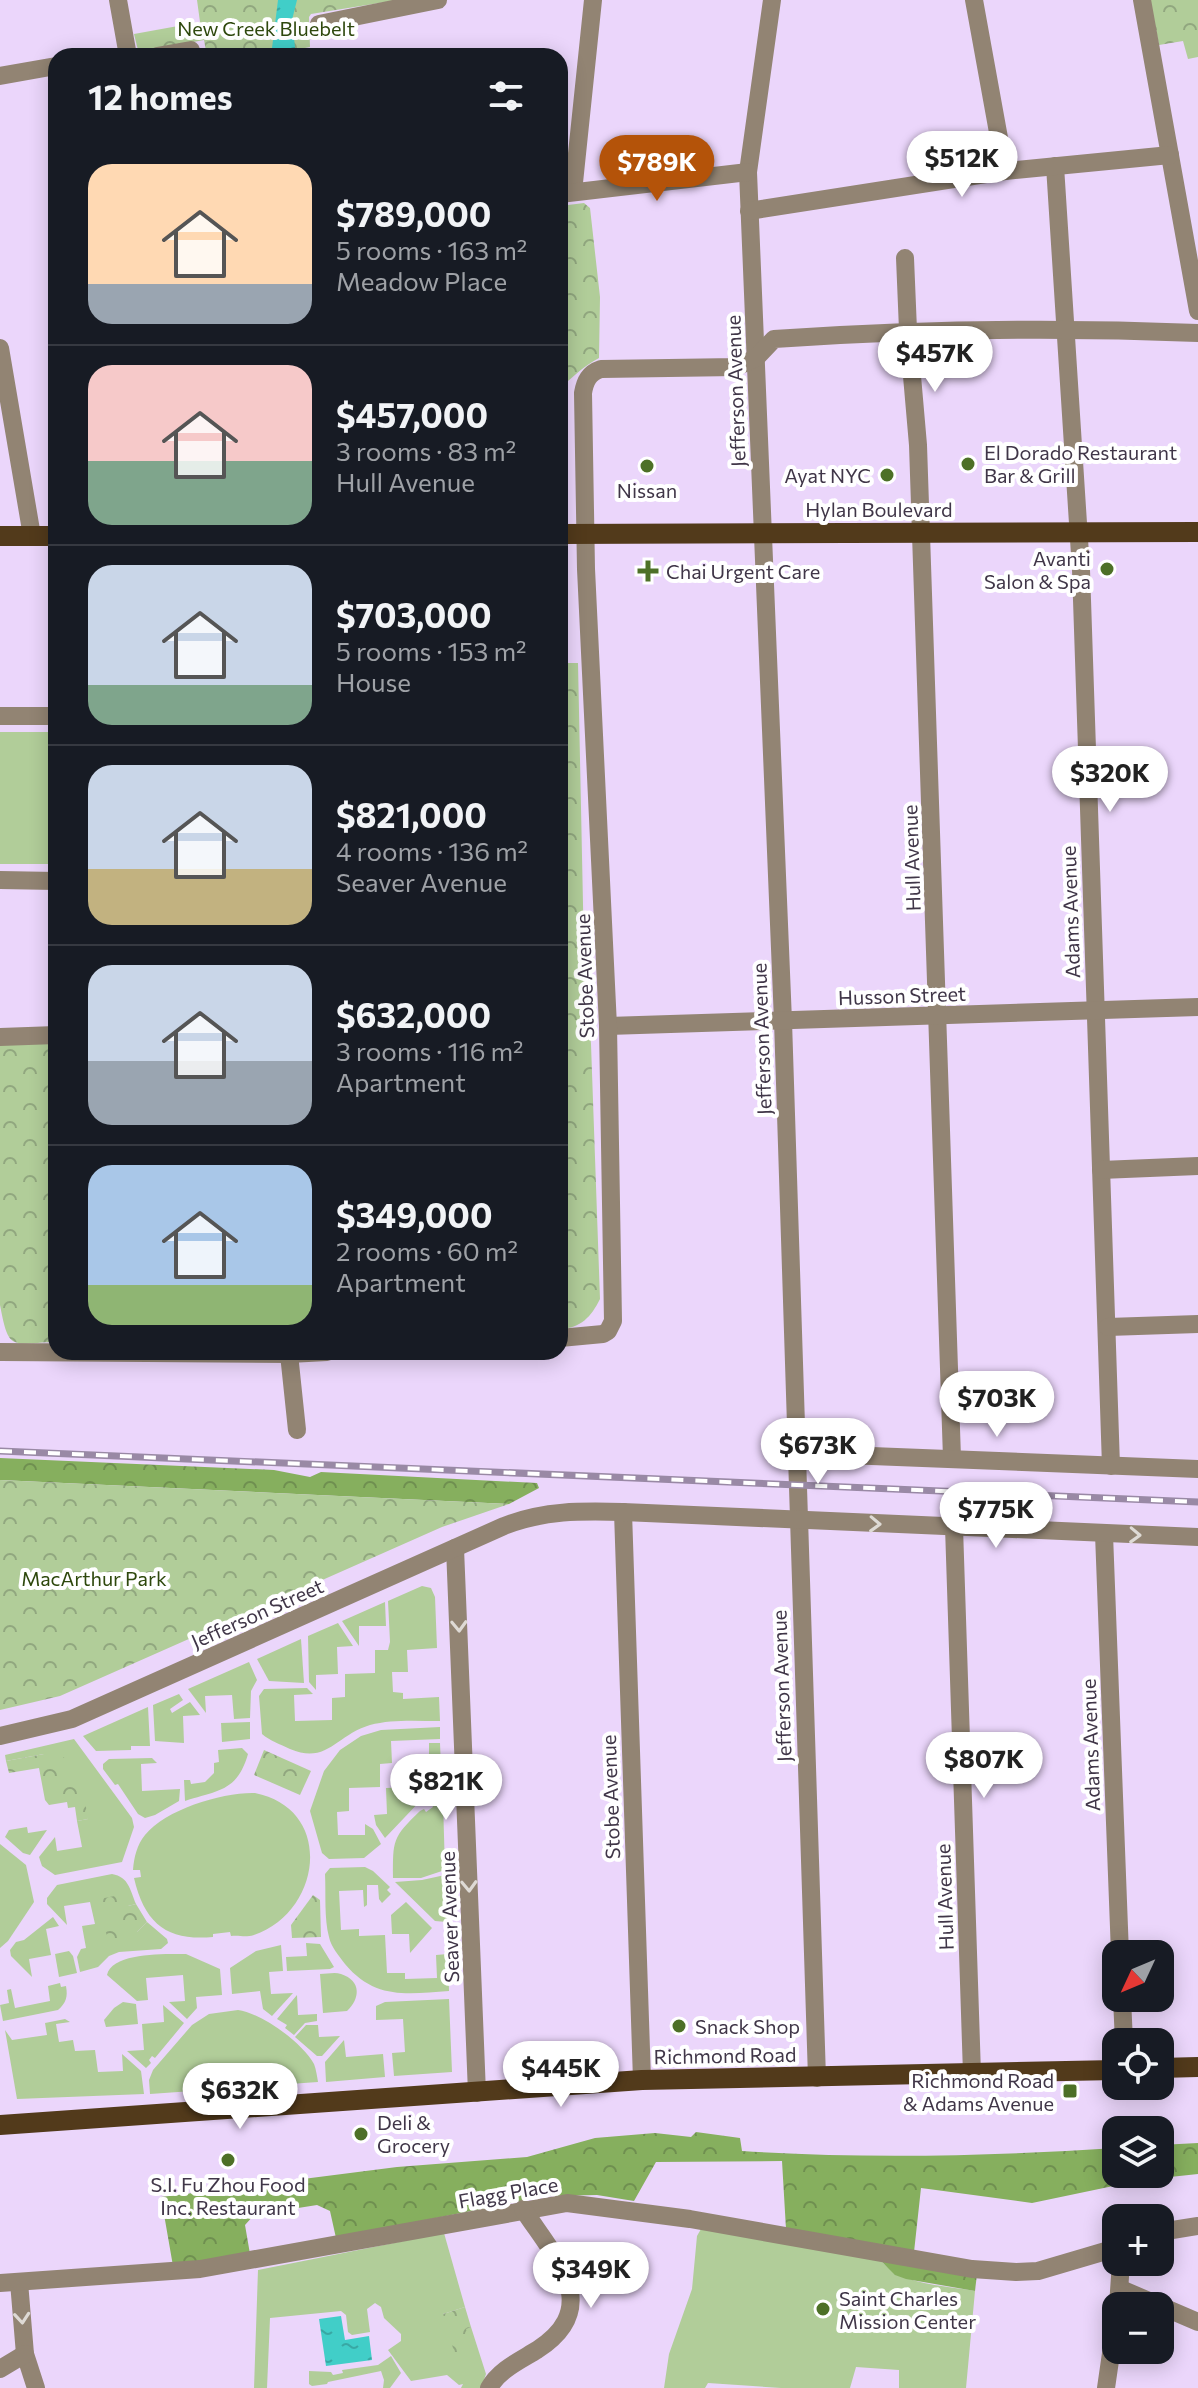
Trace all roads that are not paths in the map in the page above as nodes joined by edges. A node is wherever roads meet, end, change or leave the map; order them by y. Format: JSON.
{"nodes":[{"id":1,"x":118,"y":0,"type":"edge"},
{"id":2,"x":438,"y":0,"type":"edge"},
{"id":3,"x":593,"y":0,"type":"edge"},
{"id":4,"x":772,"y":0,"type":"edge"},
{"id":5,"x":974,"y":0,"type":"edge"},
{"id":6,"x":1142,"y":0,"type":"edge"},
{"id":7,"x":319,"y":24,"type":"dead end"},
{"id":8,"x":127,"y":48,"type":"edge"},
{"id":9,"x":48,"y":67,"type":"edge"},
{"id":10,"x":0,"y":76,"type":"edge"},
{"id":11,"x":1170,"y":155,"type":"junction"},
{"id":12,"x":1055,"y":166,"type":"junction"},
{"id":13,"x":1005,"y":171,"type":"junction"},
{"id":14,"x":748,"y":172,"type":"junction"},
{"id":15,"x":568,"y":186,"type":"edge"},
{"id":16,"x":568,"y":193,"type":"edge"},
{"id":17,"x":749,"y":211,"type":"junction"},
{"id":18,"x":905,"y":258,"type":"dead end"},
{"id":19,"x":1198,"y":311,"type":"edge"},
{"id":20,"x":1067,"y":328,"type":"junction"},
{"id":21,"x":908,"y":330,"type":"junction"},
{"id":22,"x":1198,"y":333,"type":"edge"},
{"id":23,"x":0,"y":348,"type":"edge"},
{"id":24,"x":756,"y":358,"type":"junction"},
{"id":25,"x":1079,"y":532,"type":"junction"},
{"id":26,"x":1198,"y":532,"type":"edge"},
{"id":27,"x":921,"y":533,"type":"junction"},
{"id":28,"x":568,"y":534,"type":"edge"},
{"id":29,"x":585,"y":534,"type":"junction"},
{"id":30,"x":762,"y":534,"type":"junction"},
{"id":31,"x":0,"y":536,"type":"edge"},
{"id":32,"x":32,"y":536,"type":"junction"},
{"id":33,"x":48,"y":536,"type":"edge"},
{"id":34,"x":0,"y":716,"type":"edge"},
{"id":35,"x":48,"y":716,"type":"edge"},
{"id":36,"x":0,"y":880,"type":"edge"},
{"id":37,"x":48,"y":881,"type":"edge"},
{"id":38,"x":1198,"y":1007,"type":"edge"},
{"id":39,"x":1095,"y":1011,"type":"junction"},
{"id":40,"x":939,"y":1016,"type":"junction"},
{"id":41,"x":783,"y":1021,"type":"junction"},
{"id":42,"x":608,"y":1026,"type":"junction"},
{"id":43,"x":48,"y":1035,"type":"edge"},
{"id":44,"x":0,"y":1037,"type":"edge"},
{"id":45,"x":1198,"y":1166,"type":"edge"},
{"id":46,"x":1101,"y":1170,"type":"junction"},
{"id":47,"x":1198,"y":1324,"type":"edge"},
{"id":48,"x":1108,"y":1327,"type":"junction"},
{"id":49,"x":568,"y":1337,"type":"edge"},
{"id":50,"x":0,"y":1352,"type":"edge"},
{"id":51,"x":48,"y":1352,"type":"edge"},
{"id":52,"x":290,"y":1360,"type":"edge"},
{"id":53,"x":297,"y":1430,"type":"dead end"},
{"id":54,"x":795,"y":1453,"type":"junction"},
{"id":55,"x":952,"y":1458,"type":"junction"},
{"id":56,"x":1111,"y":1466,"type":"junction"},
{"id":57,"x":1198,"y":1469,"type":"edge"},
{"id":58,"x":623,"y":1512,"type":"junction"},
{"id":59,"x":797,"y":1520,"type":"junction"},
{"id":60,"x":954,"y":1527,"type":"junction"},
{"id":61,"x":1104,"y":1534,"type":"junction"},
{"id":62,"x":1198,"y":1537,"type":"edge"},
{"id":63,"x":455,"y":1548,"type":"junction"},
{"id":64,"x":0,"y":1736,"type":"edge"},
{"id":65,"x":1119,"y":1940,"type":"edge"},
{"id":66,"x":1198,"y":2067,"type":"edge"},
{"id":67,"x":1174,"y":2068,"type":"edge"},
{"id":68,"x":1102,"y":2070,"type":"edge"},
{"id":69,"x":972,"y":2074,"type":"junction"},
{"id":70,"x":817,"y":2078,"type":"junction"},
{"id":71,"x":642,"y":2080,"type":"junction"},
{"id":72,"x":477,"y":2093,"type":"junction"},
{"id":73,"x":0,"y":2125,"type":"edge"},
{"id":74,"x":523,"y":2209,"type":"junction"},
{"id":75,"x":1198,"y":2226,"type":"edge"},
{"id":76,"x":1174,"y":2230,"type":"edge"},
{"id":77,"x":1102,"y":2253,"type":"edge"},
{"id":78,"x":10,"y":2283,"type":"edge"},
{"id":79,"x":1174,"y":2315,"type":"edge"},
{"id":80,"x":1198,"y":2322,"type":"edge"},
{"id":81,"x":25,"y":2354,"type":"junction"},
{"id":82,"x":1109,"y":2364,"type":"edge"},
{"id":83,"x":0,"y":2369,"type":"edge"},
{"id":84,"x":36,"y":2388,"type":"edge"},
{"id":85,"x":489,"y":2388,"type":"edge"},
{"id":86,"x":1106,"y":2388,"type":"edge"}],
"edges":[{"from":1,"to":8,"type":"street"},
{"from":2,"to":7,"type":"street"},
{"from":3,"to":15,"type":"street"},
{"from":4,"to":14,"type":"street","name":"Jefferson Avenue"},
{"from":5,"to":13,"type":"street"},
{"from":6,"to":11,"type":"street"},
{"from":9,"to":10,"type":"street"},
{"from":11,"to":12,"type":"street"},
{"from":11,"to":19,"type":"street"},
{"from":12,"to":13,"type":"street"},
{"from":12,"to":20,"type":"street","name":"Adams Avenue"},
{"from":13,"to":17,"type":"street"},
{"from":14,"to":16,"type":"street"},
{"from":14,"to":17,"type":"street","name":"Jefferson Avenue"},
{"from":17,"to":24,"type":"street","name":"Jefferson Avenue"},
{"from":18,"to":21,"type":"street","name":"Hull Avenue"},
{"from":20,"to":21,"type":"street"},
{"from":20,"to":22,"type":"street"},
{"from":20,"to":25,"type":"street","name":"Adams Avenue"},
{"from":21,"to":24,"type":"street"},
{"from":21,"to":27,"type":"street","name":"Hull Avenue"},
{"from":23,"to":32,"type":"street"},
{"from":24,"to":29,"type":"street","name":"Stobe Avenue"},
{"from":24,"to":30,"type":"street","name":"Jefferson Avenue"},
{"from":25,"to":26,"type":"main road","name":"Hylan Boulevard"},
{"from":25,"to":27,"type":"main road","name":"Hylan Boulevard"},
{"from":25,"to":39,"type":"street","name":"Adams Avenue"},
{"from":27,"to":30,"type":"main road","name":"Hylan Boulevard"},
{"from":27,"to":40,"type":"street","name":"Hull Avenue"},
{"from":28,"to":29,"type":"main road","name":"Hylan Boulevard"},
{"from":29,"to":30,"type":"main road","name":"Hylan Boulevard"},
{"from":29,"to":42,"type":"street","name":"Stobe Avenue"},
{"from":30,"to":41,"type":"street","name":"Jefferson Avenue"},
{"from":31,"to":32,"type":"main road"},
{"from":32,"to":33,"type":"main road"},
{"from":34,"to":35,"type":"street"},
{"from":36,"to":37,"type":"street"},
{"from":38,"to":39,"type":"street","name":"Husson Street"},
{"from":39,"to":40,"type":"street","name":"Husson Street"},
{"from":39,"to":46,"type":"street","name":"Adams Avenue"},
{"from":40,"to":41,"type":"street","name":"Husson Street"},
{"from":40,"to":55,"type":"street","name":"Hull Avenue"},
{"from":41,"to":42,"type":"street","name":"Husson Street"},
{"from":41,"to":54,"type":"street","name":"Jefferson Avenue"},
{"from":42,"to":49,"type":"street","name":"Stobe Avenue"},
{"from":43,"to":44,"type":"street"},
{"from":45,"to":46,"type":"street"},
{"from":46,"to":48,"type":"street","name":"Adams Avenue"},
{"from":47,"to":48,"type":"street"},
{"from":48,"to":56,"type":"street","name":"Adams Avenue"},
{"from":50,"to":51,"type":"street"},
{"from":52,"to":53,"type":"street"},
{"from":54,"to":55,"type":"street"},
{"from":54,"to":59,"type":"street","name":"Jefferson Avenue"},
{"from":55,"to":56,"type":"street"},
{"from":56,"to":57,"type":"street"},
{"from":58,"to":59,"type":"street","name":"Jefferson Street"},
{"from":58,"to":63,"type":"street","name":"Jefferson Street"},
{"from":58,"to":71,"type":"street","name":"Stobe Avenue"},
{"from":59,"to":60,"type":"street","name":"Jefferson Street","one_way":true},
{"from":59,"to":70,"type":"street","name":"Jefferson Avenue"},
{"from":60,"to":61,"type":"street","name":"Jefferson Street"},
{"from":60,"to":69,"type":"street","name":"Hull Avenue"},
{"from":61,"to":62,"type":"street","name":"Jefferson Street","one_way":true},
{"from":61,"to":65,"type":"street","name":"Adams Avenue"},
{"from":63,"to":64,"type":"street","name":"Jefferson Street"},
{"from":63,"to":72,"type":"street","name":"Seaver Avenue","one_way":true},
{"from":66,"to":67,"type":"main road"},
{"from":68,"to":69,"type":"main road","name":"Richmond Road"},
{"from":69,"to":70,"type":"main road","name":"Richmond Road"},
{"from":70,"to":71,"type":"main road","name":"Richmond Road"},
{"from":71,"to":72,"type":"main road","name":"Richmond Road"},
{"from":72,"to":73,"type":"main road","name":"Richmond Road"},
{"from":74,"to":77,"type":"street","name":"Flagg Place"},
{"from":74,"to":78,"type":"street","name":"Flagg Place"},
{"from":74,"to":85,"type":"street"},
{"from":75,"to":76,"type":"street"},
{"from":78,"to":81,"type":"street","one_way":true},
{"from":79,"to":80,"type":"street"},
{"from":81,"to":83,"type":"street"},
{"from":81,"to":84,"type":"street"},
{"from":82,"to":86,"type":"street"}]}
